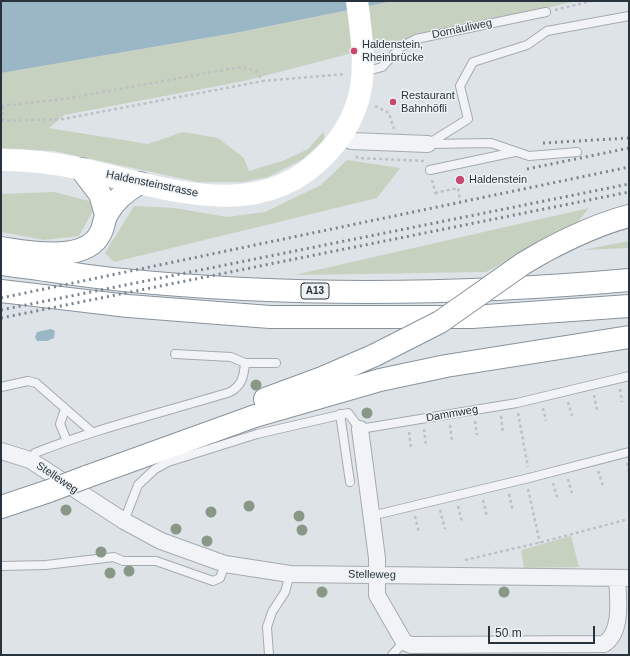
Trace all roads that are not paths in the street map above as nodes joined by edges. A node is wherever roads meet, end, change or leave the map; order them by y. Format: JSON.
{"nodes":[{"id":1,"x":357,"y":1,"type":"edge"},
{"id":2,"x":546,"y":12,"type":"road end"},
{"id":3,"x":629,"y":16,"type":"edge"},
{"id":4,"x":364,"y":63,"type":"junction"},
{"id":5,"x":341,"y":135,"type":"junction"},
{"id":6,"x":428,"y":144,"type":"junction"},
{"id":7,"x":516,"y":152,"type":"junction"},
{"id":8,"x":577,"y":152,"type":"dead end"},
{"id":9,"x":1,"y":160,"type":"edge"},
{"id":10,"x":81,"y":168,"type":"junction"},
{"id":11,"x":430,"y":170,"type":"road end"},
{"id":12,"x":140,"y":183,"type":"junction"},
{"id":13,"x":106,"y":215,"type":"junction"},
{"id":14,"x":629,"y":216,"type":"edge"},
{"id":15,"x":1,"y":248,"type":"edge"},
{"id":16,"x":1,"y":264,"type":"edge"},
{"id":17,"x":629,"y":280,"type":"edge"},
{"id":18,"x":1,"y":290,"type":"edge"},
{"id":19,"x":629,"y":306,"type":"edge"},
{"id":20,"x":629,"y":337,"type":"edge"},
{"id":21,"x":175,"y":354,"type":"dead end"},
{"id":22,"x":246,"y":363,"type":"junction"},
{"id":23,"x":276,"y":363,"type":"dead end"},
{"id":24,"x":629,"y":376,"type":"edge"},
{"id":25,"x":1,"y":388,"type":"edge"},
{"id":26,"x":65,"y":409,"type":"junction"},
{"id":27,"x":340,"y":414,"type":"junction"},
{"id":28,"x":360,"y":429,"type":"junction"},
{"id":29,"x":92,"y":432,"type":"junction"},
{"id":30,"x":67,"y":441,"type":"junction"},
{"id":31,"x":1,"y":451,"type":"edge"},
{"id":32,"x":629,"y":452,"type":"edge"},
{"id":33,"x":136,"y":458,"type":"junction"},
{"id":34,"x":30,"y":460,"type":"junction"},
{"id":35,"x":350,"y":482,"type":"dead end"},
{"id":36,"x":1,"y":507,"type":"edge"},
{"id":37,"x":372,"y":516,"type":"junction"},
{"id":38,"x":124,"y":521,"type":"junction"},
{"id":39,"x":225,"y":564,"type":"junction"},
{"id":40,"x":1,"y":566,"type":"edge"},
{"id":41,"x":290,"y":574,"type":"junction"},
{"id":42,"x":377,"y":575,"type":"junction"},
{"id":43,"x":623,"y":578,"type":"edge"},
{"id":44,"x":404,"y":642,"type":"junction"},
{"id":45,"x":269,"y":655,"type":"edge"},
{"id":46,"x":392,"y":655,"type":"edge"}],
"edges":[{"from":1,"to":4,"type":"main road"},
{"from":2,"to":4,"type":"lane","name":"Dornäuliweg"},
{"from":3,"to":6,"type":"lane"},
{"from":4,"to":5,"type":"main road","name":"Haldensteinstrasse"},
{"from":5,"to":6,"type":"street"},
{"from":5,"to":12,"type":"main road","name":"Haldensteinstrasse"},
{"from":6,"to":7,"type":"lane"},
{"from":7,"to":8,"type":"lane"},
{"from":7,"to":11,"type":"lane"},
{"from":9,"to":10,"type":"main road","name":"Haldensteinstrasse"},
{"from":10,"to":12,"type":"main road","name":"Haldensteinstrasse"},
{"from":10,"to":13,"type":"main road"},
{"from":12,"to":13,"type":"main road"},
{"from":13,"to":15,"type":"main road"},
{"from":14,"to":33,"type":"main road","bridge":true},
{"from":16,"to":17,"type":"main road","number":"A13"},
{"from":18,"to":19,"type":"main road"},
{"from":20,"to":33,"type":"main road"},
{"from":21,"to":22,"type":"lane"},
{"from":22,"to":23,"type":"lane"},
{"from":22,"to":29,"type":"lane","name":"Stelleweg"},
{"from":24,"to":28,"type":"lane","name":"Dammweg"},
{"from":25,"to":26,"type":"lane"},
{"from":26,"to":29,"type":"lane"},
{"from":26,"to":30,"type":"lane"},
{"from":27,"to":28,"type":"lane"},
{"from":27,"to":35,"type":"lane"},
{"from":27,"to":38,"type":"lane"},
{"from":28,"to":37,"type":"street"},
{"from":29,"to":30,"type":"lane","name":"Stelleweg"},
{"from":30,"to":34,"type":"lane","name":"Stelleweg"},
{"from":31,"to":34,"type":"street","name":"Stelleweg"},
{"from":32,"to":37,"type":"lane"},
{"from":33,"to":36,"type":"main road","bridge":true},
{"from":34,"to":38,"type":"street","name":"Stelleweg"},
{"from":37,"to":42,"type":"street"},
{"from":38,"to":39,"type":"street","name":"Stelleweg"},
{"from":39,"to":40,"type":"lane"},
{"from":39,"to":41,"type":"street","name":"Stelleweg"},
{"from":41,"to":42,"type":"street","name":"Stelleweg"},
{"from":41,"to":45,"type":"lane"},
{"from":42,"to":43,"type":"street","name":"Stelleweg"},
{"from":42,"to":44,"type":"street"},
{"from":43,"to":44,"type":"street"},
{"from":44,"to":46,"type":"lane"}]}
